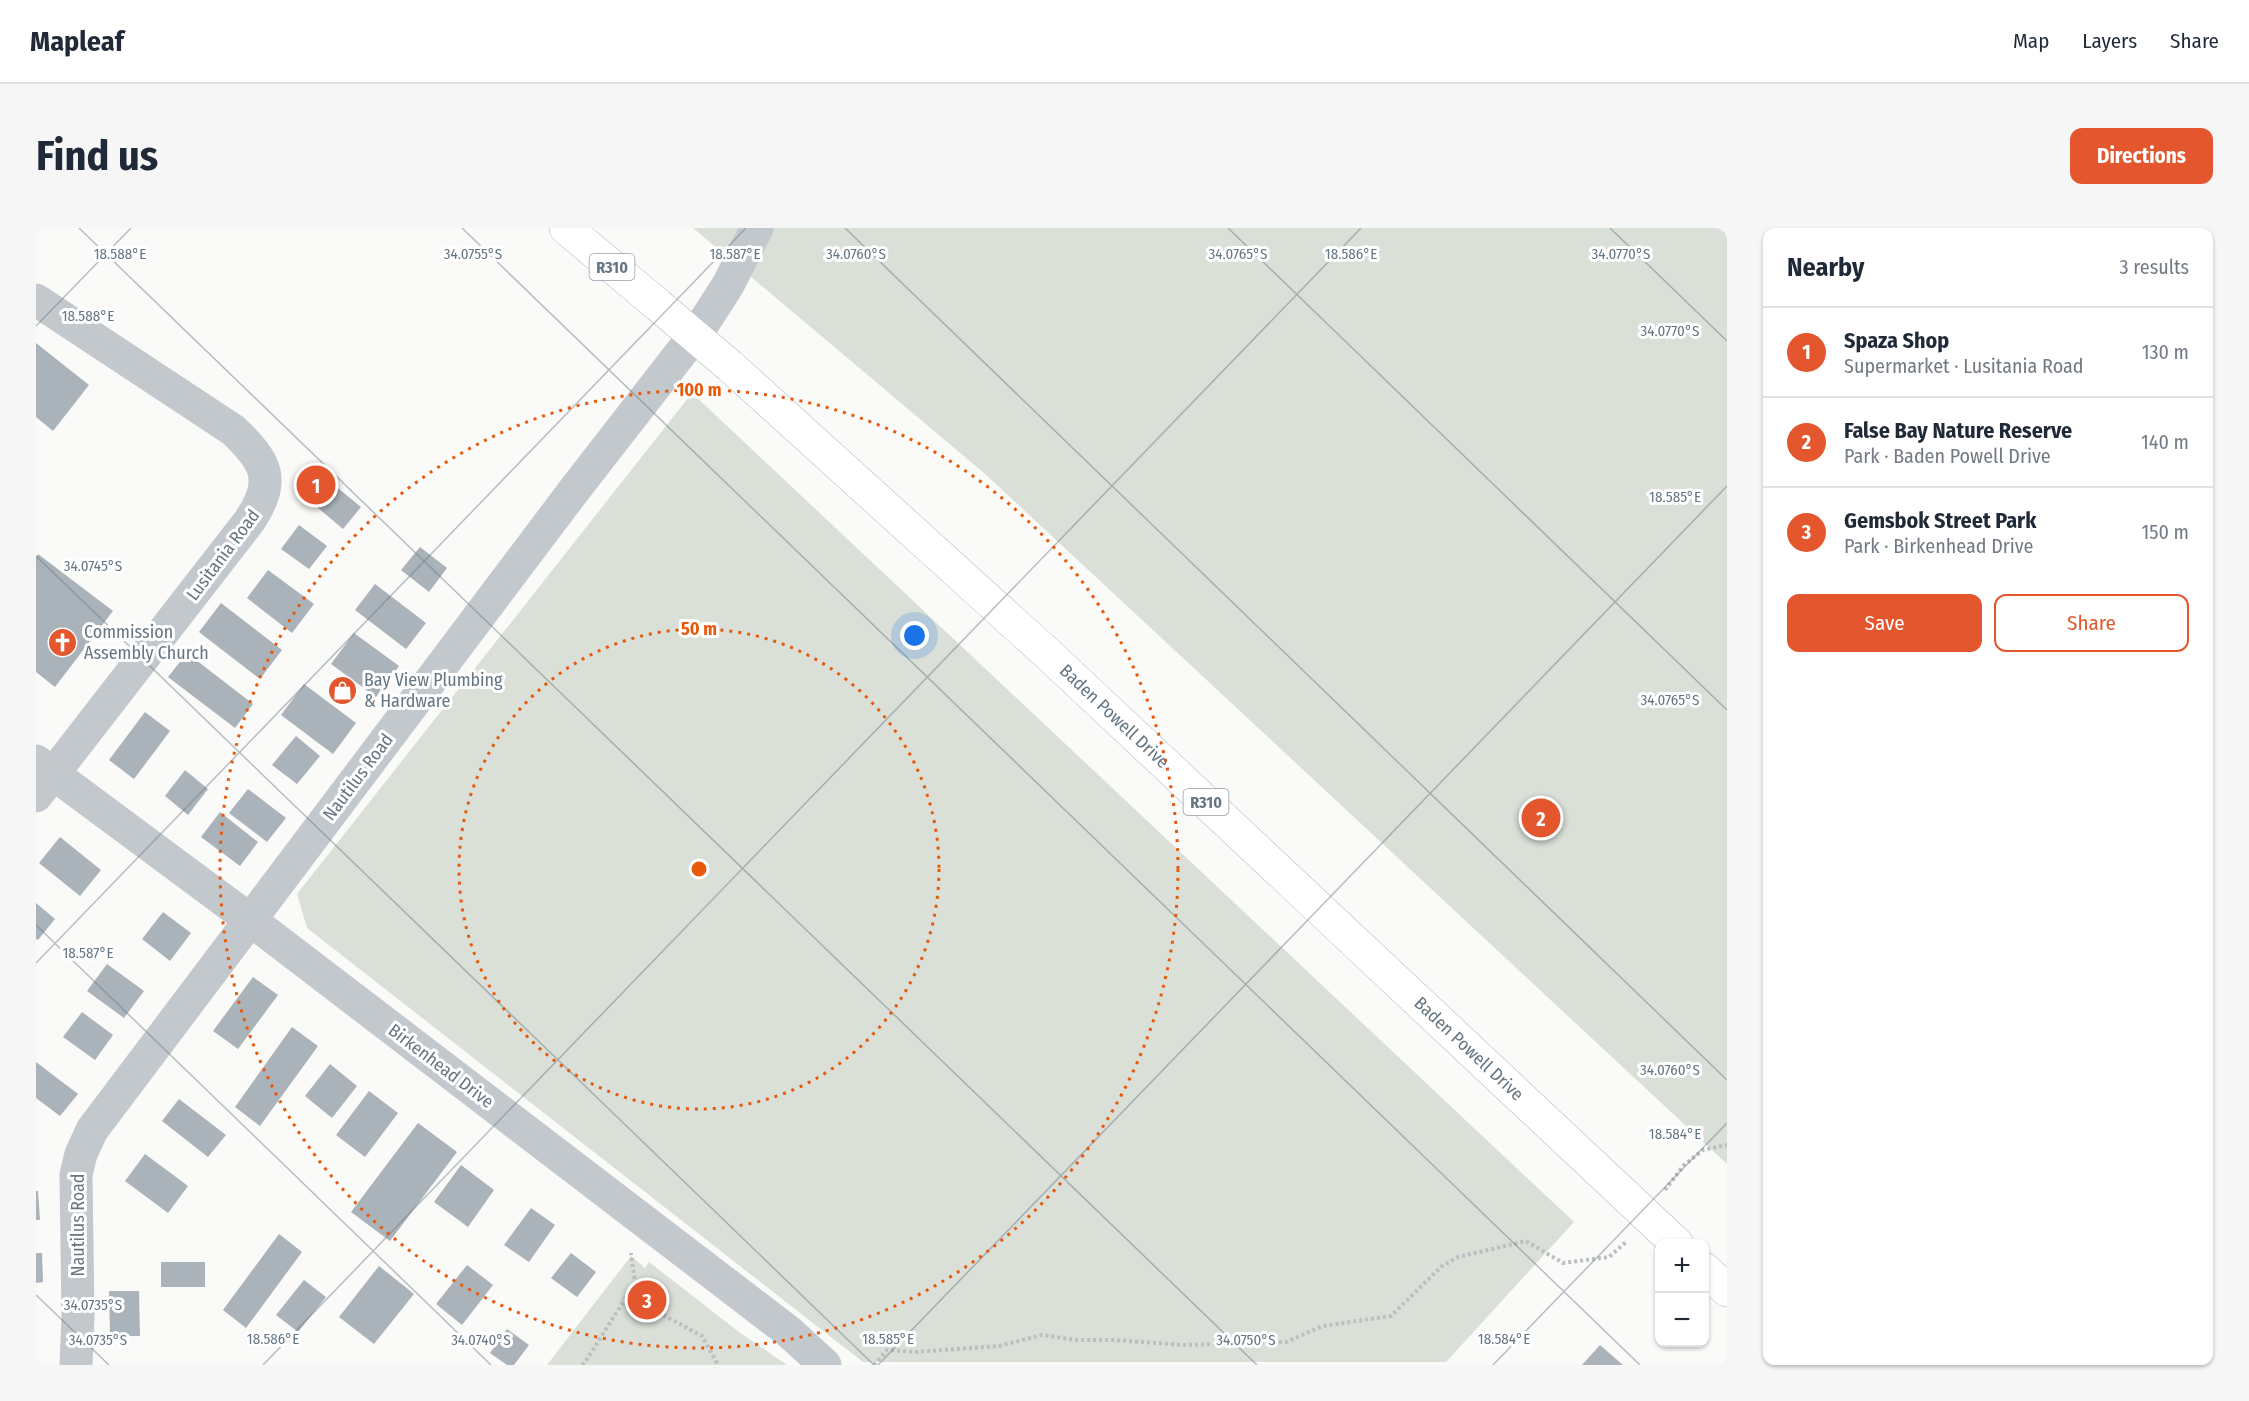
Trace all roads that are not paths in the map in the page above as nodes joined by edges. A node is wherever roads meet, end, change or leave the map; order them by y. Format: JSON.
{"nodes":[{"id":1,"x":566,"y":228,"type":"edge"},
{"id":2,"x":757,"y":228,"type":"edge"},
{"id":3,"x":36,"y":300,"type":"edge"},
{"id":4,"x":42,"y":777,"type":"edge"},
{"id":5,"x":249,"y":919,"type":"junction"},
{"id":6,"x":1672,"y":1239,"type":"edge"},
{"id":7,"x":1709,"y":1274,"type":"edge"},
{"id":8,"x":1727,"y":1290,"type":"edge"},
{"id":9,"x":76,"y":1365,"type":"edge"},
{"id":10,"x":825,"y":1365,"type":"edge"}],
"edges":[{"from":1,"to":6,"type":"main road","name":"Baden Powell Drive","number":"R310","bridge":true},
{"from":2,"to":5,"type":"street","name":"Nautilus Road"},
{"from":3,"to":4,"type":"street","name":"Lusitania Road"},
{"from":4,"to":5,"type":"street","name":"Birkenhead Drive"},
{"from":5,"to":9,"type":"street","name":"Nautilus Road"},
{"from":5,"to":10,"type":"street","name":"Birkenhead Drive"},
{"from":7,"to":8,"type":"main road"}]}
